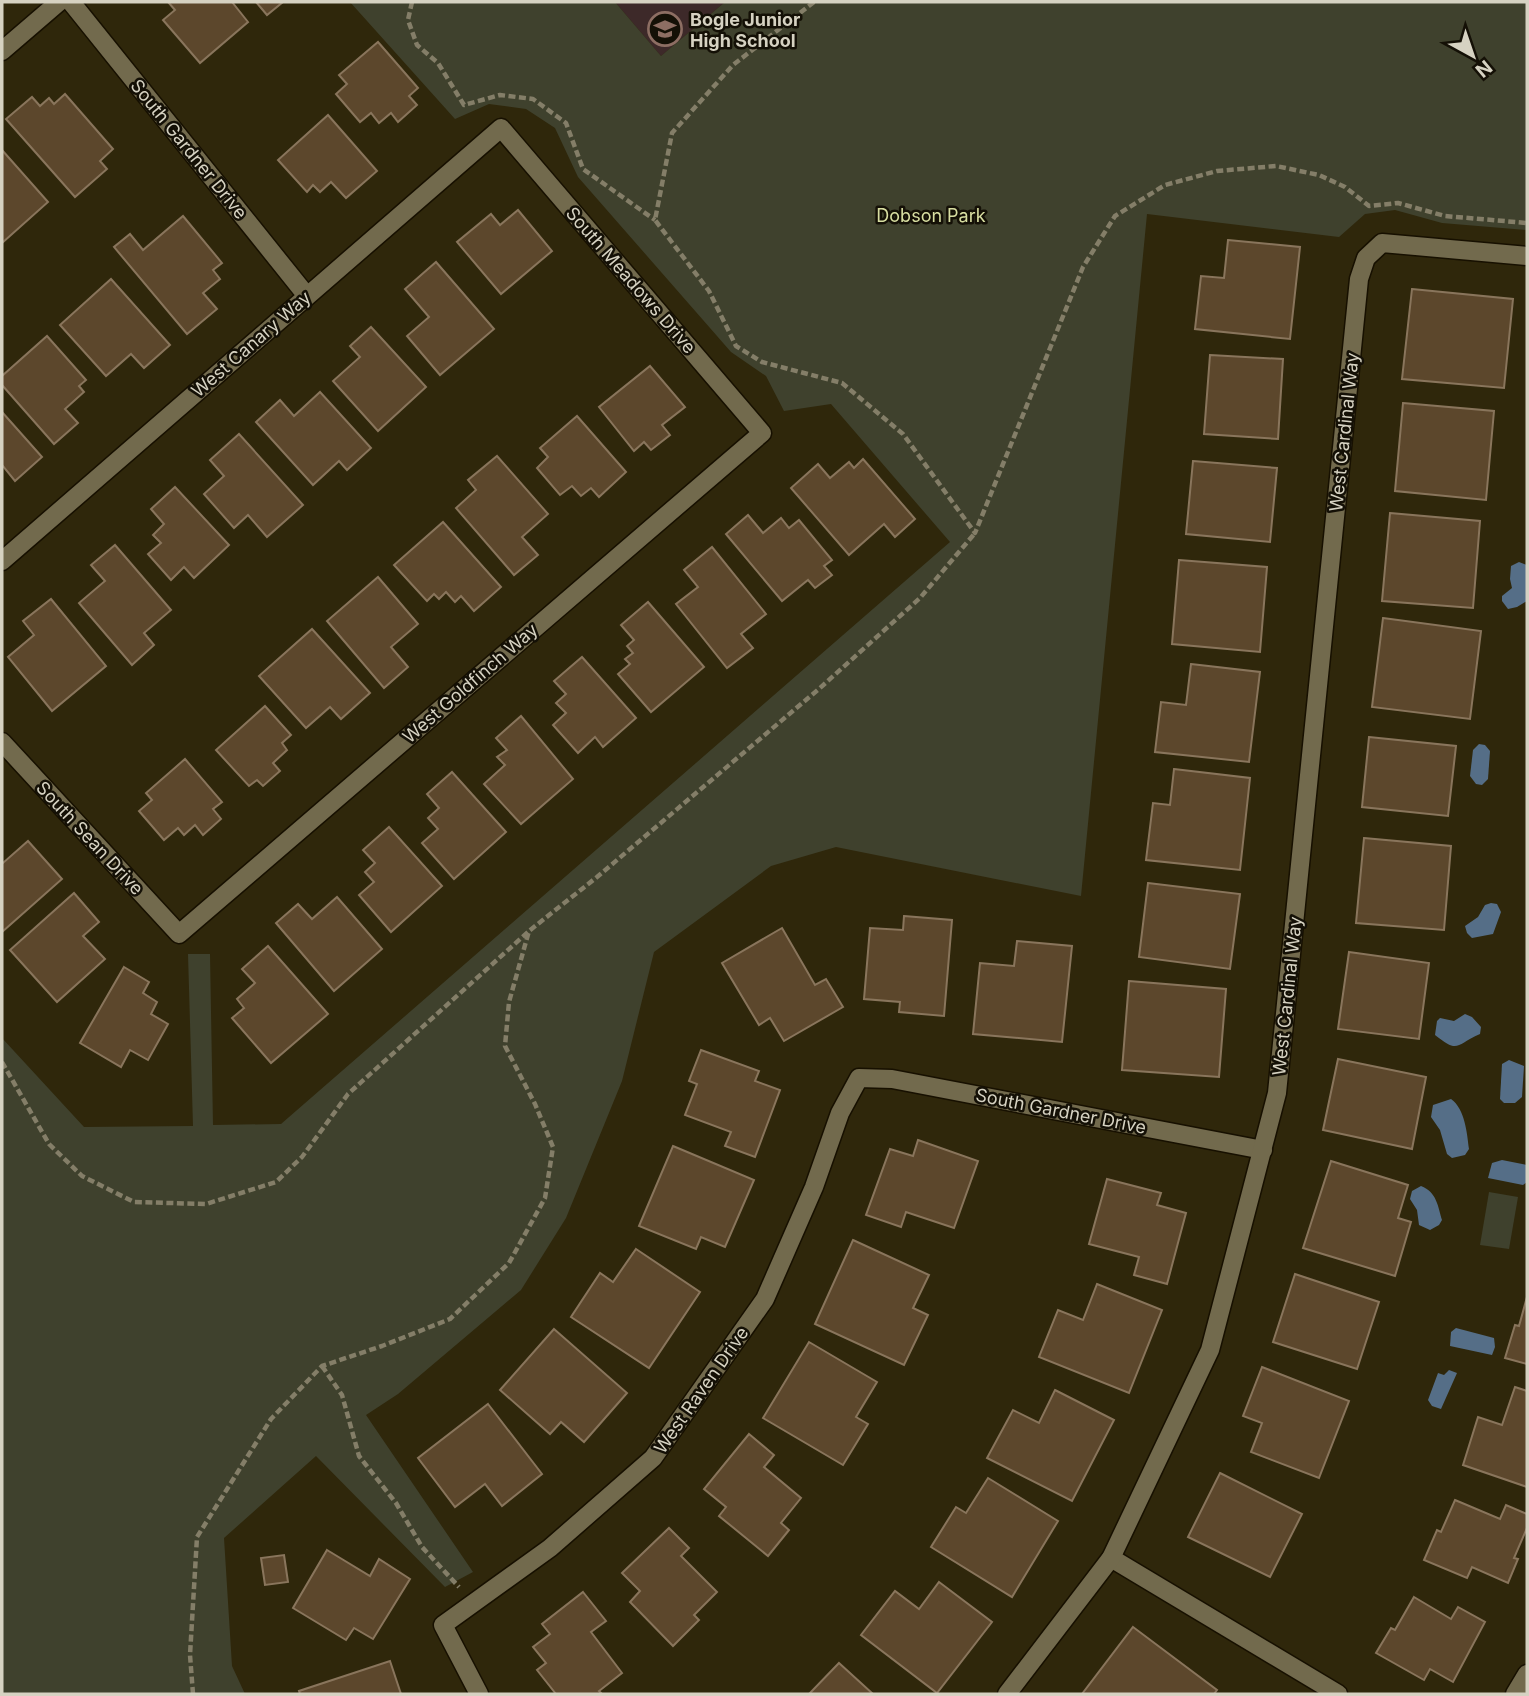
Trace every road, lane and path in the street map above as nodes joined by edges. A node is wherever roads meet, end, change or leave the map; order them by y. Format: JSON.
{"nodes":[{"id":1,"x":58,"y":2,"type":"edge"},
{"id":2,"x":71,"y":2,"type":"edge"},
{"id":3,"x":412,"y":2,"type":"edge"},
{"id":4,"x":814,"y":2,"type":"edge"},
{"id":5,"x":2,"y":51,"type":"edge"},
{"id":6,"x":501,"y":128,"type":"joint"},
{"id":7,"x":654,"y":220,"type":"junction"},
{"id":8,"x":1527,"y":223,"type":"edge"},
{"id":9,"x":1527,"y":256,"type":"edge"},
{"id":10,"x":307,"y":296,"type":"junction"},
{"id":11,"x":762,"y":433,"type":"joint"},
{"id":12,"x":975,"y":533,"type":"junction"},
{"id":13,"x":2,"y":561,"type":"edge"},
{"id":14,"x":2,"y":742,"type":"edge"},
{"id":15,"x":529,"y":931,"type":"junction"},
{"id":16,"x":179,"y":934,"type":"joint"},
{"id":17,"x":2,"y":1062,"type":"edge"},
{"id":18,"x":859,"y":1078,"type":"joint"},
{"id":19,"x":1264,"y":1150,"type":"junction"},
{"id":20,"x":322,"y":1366,"type":"junction"},
{"id":21,"x":1111,"y":1558,"type":"junction"},
{"id":22,"x":473,"y":1603,"type":"junction"},
{"id":23,"x":1527,"y":1674,"type":"edge"},
{"id":24,"x":192,"y":1694,"type":"edge"},
{"id":25,"x":479,"y":1694,"type":"edge"},
{"id":26,"x":1007,"y":1694,"type":"edge"},
{"id":27,"x":1338,"y":1694,"type":"edge"},
{"id":28,"x":1515,"y":1694,"type":"edge"}],
"edges":[{"from":1,"to":5,"type":"street"},
{"from":2,"to":10,"type":"street","name":"South Gardner Drive"},
{"from":3,"to":7,"type":"path"},
{"from":4,"to":7,"type":"path"},
{"from":6,"to":10,"type":"street","name":"West Canary Way"},
{"from":6,"to":11,"type":"street","name":"South Meadows Drive"},
{"from":7,"to":12,"type":"path"},
{"from":8,"to":12,"type":"path"},
{"from":9,"to":19,"type":"street","name":"West Cardinal Way"},
{"from":10,"to":13,"type":"street","name":"West Canary Way"},
{"from":11,"to":16,"type":"street","name":"West Goldfinch Way"},
{"from":12,"to":15,"type":"path"},
{"from":14,"to":16,"type":"street","name":"South Sean Drive"},
{"from":15,"to":17,"type":"path"},
{"from":15,"to":20,"type":"path"},
{"from":18,"to":19,"type":"street","name":"South Gardner Drive"},
{"from":18,"to":22,"type":"street","name":"West Raven Drive"},
{"from":19,"to":21,"type":"street","name":"West Cardinal Way"},
{"from":20,"to":22,"type":"path"},
{"from":20,"to":24,"type":"path"},
{"from":21,"to":26,"type":"street","name":"West Cardinal Way"},
{"from":21,"to":27,"type":"street"},
{"from":22,"to":25,"type":"street","name":"West Raven Drive"},
{"from":23,"to":28,"type":"street"}]}
